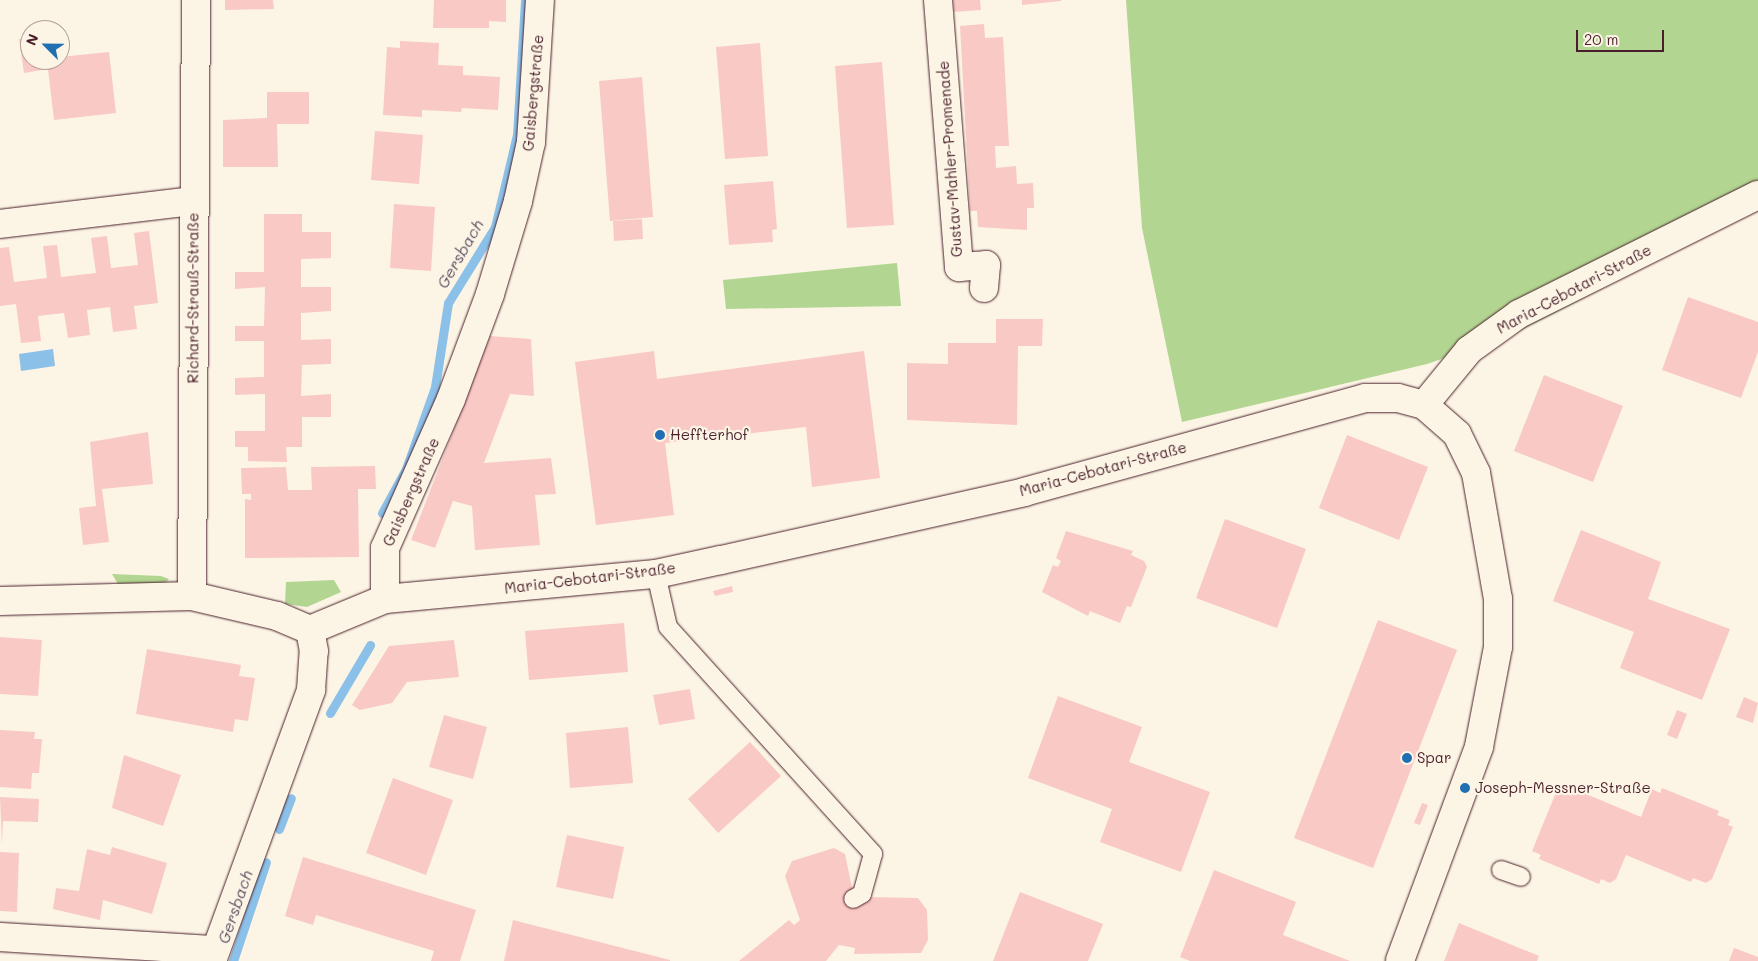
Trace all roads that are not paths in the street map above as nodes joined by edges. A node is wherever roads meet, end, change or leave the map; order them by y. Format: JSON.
{"nodes":[{"id":1,"x":196,"y":0,"type":"edge"},
{"id":2,"x":540,"y":0,"type":"edge"},
{"id":3,"x":938,"y":0,"type":"edge"},
{"id":4,"x":1758,"y":195,"type":"edge"},
{"id":5,"x":193,"y":200,"type":"junction"},
{"id":6,"x":0,"y":224,"type":"edge"},
{"id":7,"x":984,"y":288,"type":"dead end"},
{"id":8,"x":1424,"y":405,"type":"junction"},
{"id":9,"x":656,"y":574,"type":"junction"},
{"id":10,"x":192,"y":596,"type":"junction"},
{"id":11,"x":385,"y":599,"type":"junction"},
{"id":12,"x":0,"y":601,"type":"edge"},
{"id":13,"x":310,"y":630,"type":"junction"},
{"id":14,"x":1501,"y":870,"type":"dead end"},
{"id":15,"x":1521,"y":877,"type":"dead end"},
{"id":16,"x":854,"y":899,"type":"dead end"},
{"id":17,"x":0,"y":938,"type":"edge"},
{"id":18,"x":213,"y":956,"type":"edge"},
{"id":19,"x":1400,"y":961,"type":"edge"}],
"edges":[{"from":1,"to":5,"type":"street","name":"Richard-Strauß-Straße"},
{"from":2,"to":11,"type":"street","name":"Gaisbergstraße"},
{"from":3,"to":7,"type":"street","name":"Gustav-Mahler-Promenade"},
{"from":4,"to":8,"type":"street","name":"Maria-Cebotari-Straße"},
{"from":5,"to":6,"type":"street"},
{"from":5,"to":10,"type":"street","name":"Richard-Strauß-Straße"},
{"from":8,"to":9,"type":"street","name":"Maria-Cebotari-Straße"},
{"from":8,"to":19,"type":"street"},
{"from":9,"to":11,"type":"street","name":"Maria-Cebotari-Straße"},
{"from":9,"to":16,"type":"lane"},
{"from":10,"to":12,"type":"street"},
{"from":10,"to":13,"type":"street"},
{"from":11,"to":13,"type":"street"},
{"from":13,"to":18,"type":"street"},
{"from":14,"to":15,"type":"lane"},
{"from":17,"to":18,"type":"street"}]}
